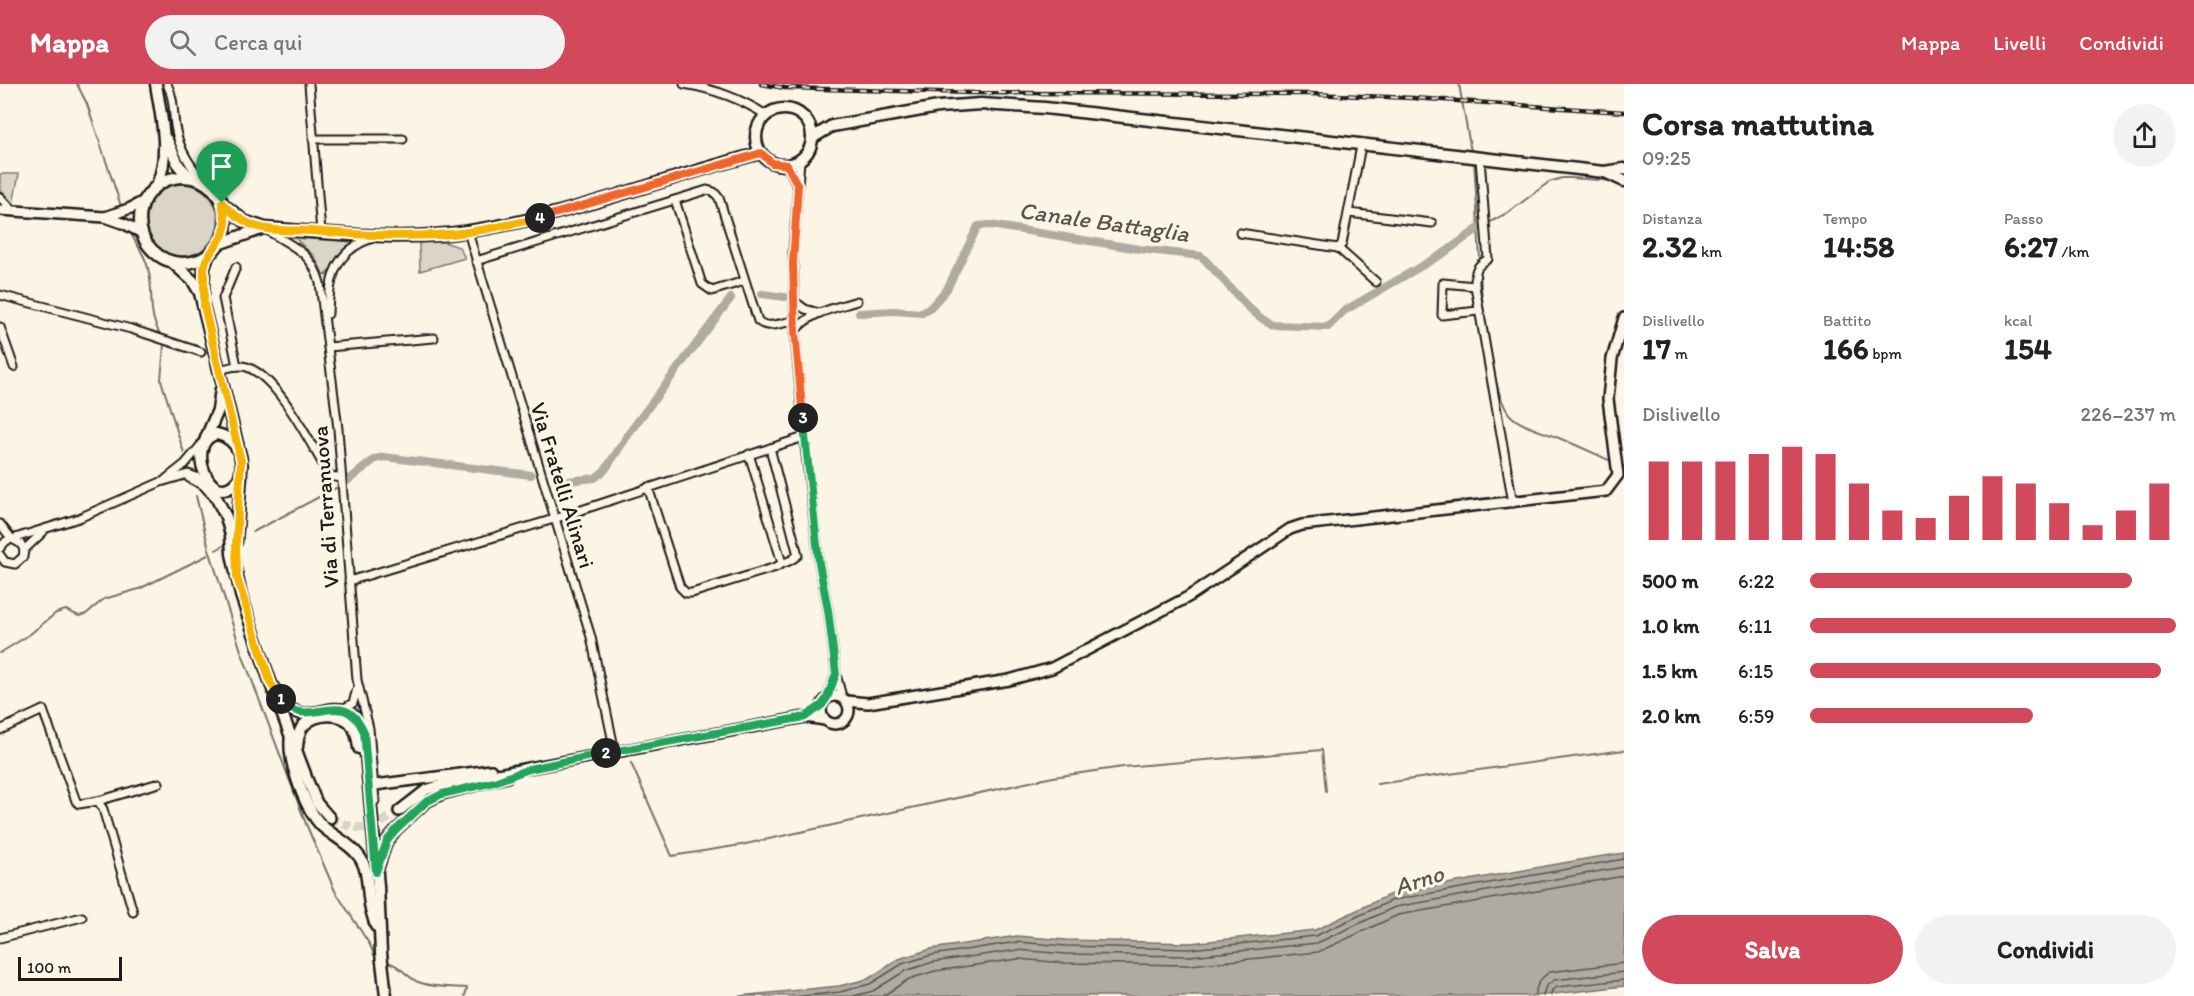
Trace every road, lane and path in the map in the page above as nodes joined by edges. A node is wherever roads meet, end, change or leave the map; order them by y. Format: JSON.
{"nodes":[{"id":1,"x":156,"y":84,"type":"edge"},
{"id":2,"x":167,"y":84,"type":"edge"},
{"id":3,"x":309,"y":84,"type":"edge"},
{"id":4,"x":684,"y":84,"type":"edge"},
{"id":5,"x":766,"y":115,"type":"junction"},
{"id":6,"x":808,"y":123,"type":"junction"},
{"id":7,"x":832,"y":126,"type":"junction"},
{"id":8,"x":163,"y":129,"type":"junction"},
{"id":9,"x":812,"y":138,"type":"junction"},
{"id":10,"x":313,"y":139,"type":"junction"},
{"id":11,"x":403,"y":139,"type":"dead end"},
{"id":12,"x":755,"y":139,"type":"junction"},
{"id":13,"x":1361,"y":146,"type":"junction"},
{"id":14,"x":761,"y":153,"type":"junction"},
{"id":15,"x":1480,"y":159,"type":"junction"},
{"id":16,"x":735,"y":160,"type":"junction"},
{"id":17,"x":800,"y":160,"type":"junction"},
{"id":18,"x":787,"y":165,"type":"junction"},
{"id":19,"x":1624,"y":169,"type":"edge"},
{"id":20,"x":1604,"y":172,"type":"junction"},
{"id":21,"x":190,"y":177,"type":"junction"},
{"id":22,"x":1624,"y":181,"type":"edge"},
{"id":23,"x":206,"y":184,"type":"junction"},
{"id":24,"x":157,"y":185,"type":"junction"},
{"id":25,"x":798,"y":186,"type":"junction"},
{"id":26,"x":0,"y":197,"type":"edge"},
{"id":27,"x":675,"y":200,"type":"junction"},
{"id":28,"x":144,"y":201,"type":"junction"},
{"id":29,"x":222,"y":203,"type":"junction"},
{"id":30,"x":0,"y":210,"type":"edge"},
{"id":31,"x":13,"y":211,"type":"junction"},
{"id":32,"x":1349,"y":213,"type":"junction"},
{"id":33,"x":105,"y":217,"type":"junction"},
{"id":34,"x":1432,"y":223,"type":"dead end"},
{"id":35,"x":265,"y":228,"type":"junction"},
{"id":36,"x":321,"y":232,"type":"junction"},
{"id":37,"x":468,"y":232,"type":"junction"},
{"id":38,"x":142,"y":233,"type":"junction"},
{"id":39,"x":1240,"y":233,"type":"dead end"},
{"id":40,"x":386,"y":235,"type":"junction"},
{"id":41,"x":214,"y":248,"type":"junction"},
{"id":42,"x":1338,"y":248,"type":"junction"},
{"id":43,"x":476,"y":261,"type":"junction"},
{"id":44,"x":172,"y":262,"type":"junction"},
{"id":45,"x":236,"y":267,"type":"dead end"},
{"id":46,"x":744,"y":281,"type":"junction"},
{"id":47,"x":1376,"y":282,"type":"dead end"},
{"id":48,"x":1475,"y":286,"type":"junction"},
{"id":49,"x":0,"y":295,"type":"edge"},
{"id":50,"x":794,"y":301,"type":"junction"},
{"id":51,"x":857,"y":301,"type":"dead end"},
{"id":52,"x":204,"y":306,"type":"junction"},
{"id":53,"x":1478,"y":311,"type":"junction"},
{"id":54,"x":819,"y":313,"type":"junction"},
{"id":55,"x":1624,"y":318,"type":"edge"},
{"id":56,"x":795,"y":321,"type":"junction"},
{"id":57,"x":0,"y":327,"type":"edge"},
{"id":58,"x":795,"y":331,"type":"junction"},
{"id":59,"x":327,"y":332,"type":"junction"},
{"id":60,"x":434,"y":338,"type":"dead end"},
{"id":61,"x":328,"y":347,"type":"junction"},
{"id":62,"x":201,"y":352,"type":"dead end"},
{"id":63,"x":237,"y":366,"type":"junction"},
{"id":64,"x":14,"y":367,"type":"dead end"},
{"id":65,"x":220,"y":375,"type":"junction"},
{"id":66,"x":804,"y":437,"type":"junction"},
{"id":67,"x":205,"y":439,"type":"junction"},
{"id":68,"x":770,"y":447,"type":"junction"},
{"id":69,"x":749,"y":454,"type":"junction"},
{"id":70,"x":240,"y":455,"type":"junction"},
{"id":71,"x":241,"y":473,"type":"junction"},
{"id":72,"x":181,"y":477,"type":"junction"},
{"id":73,"x":340,"y":478,"type":"junction"},
{"id":74,"x":208,"y":481,"type":"junction"},
{"id":75,"x":161,"y":482,"type":"junction"},
{"id":76,"x":648,"y":488,"type":"junction"},
{"id":77,"x":217,"y":502,"type":"junction"},
{"id":78,"x":1513,"y":503,"type":"junction"},
{"id":79,"x":554,"y":519,"type":"junction"},
{"id":80,"x":0,"y":524,"type":"edge"},
{"id":81,"x":45,"y":530,"type":"junction"},
{"id":82,"x":12,"y":539,"type":"junction"},
{"id":83,"x":0,"y":545,"type":"edge"},
{"id":84,"x":24,"y":550,"type":"junction"},
{"id":85,"x":2,"y":560,"type":"edge"},
{"id":86,"x":782,"y":563,"type":"junction"},
{"id":87,"x":237,"y":578,"type":"junction"},
{"id":88,"x":349,"y":581,"type":"junction"},
{"id":89,"x":836,"y":674,"type":"junction"},
{"id":90,"x":357,"y":680,"type":"junction"},
{"id":91,"x":271,"y":684,"type":"junction"},
{"id":92,"x":844,"y":699,"type":"junction"},
{"id":93,"x":824,"y":701,"type":"junction"},
{"id":94,"x":868,"y":704,"type":"junction"},
{"id":95,"x":343,"y":709,"type":"junction"},
{"id":96,"x":849,"y":714,"type":"junction"},
{"id":97,"x":805,"y":717,"type":"junction"},
{"id":98,"x":825,"y":720,"type":"junction"},
{"id":99,"x":0,"y":730,"type":"edge"},
{"id":100,"x":291,"y":736,"type":"junction"},
{"id":101,"x":296,"y":747,"type":"junction"},
{"id":102,"x":615,"y":752,"type":"junction"},
{"id":103,"x":529,"y":769,"type":"junction"},
{"id":104,"x":305,"y":774,"type":"joint"},
{"id":105,"x":159,"y":783,"type":"dead end"},
{"id":106,"x":375,"y":785,"type":"junction"},
{"id":107,"x":98,"y":801,"type":"junction"},
{"id":108,"x":399,"y":811,"type":"tunnel mouth"},
{"id":109,"x":330,"y":818,"type":"tunnel mouth"},
{"id":110,"x":374,"y":846,"type":"junction"},
{"id":111,"x":376,"y":872,"type":"junction"},
{"id":112,"x":134,"y":912,"type":"dead end"},
{"id":113,"x":82,"y":917,"type":"dead end"},
{"id":114,"x":377,"y":930,"type":"junction"},
{"id":115,"x":0,"y":938,"type":"edge"},
{"id":116,"x":381,"y":953,"type":"junction"},
{"id":117,"x":386,"y":996,"type":"edge"}],
"edges":[{"from":1,"to":8,"type":"main road"},
{"from":2,"to":23,"type":"street"},
{"from":3,"to":10,"type":"street"},
{"from":4,"to":5,"type":"street"},
{"from":5,"to":6,"type":"main road"},
{"from":5,"to":12,"type":"main road"},
{"from":6,"to":7,"type":"main road"},
{"from":6,"to":9,"type":"main road"},
{"from":7,"to":9,"type":"main road"},
{"from":7,"to":13,"type":"main road"},
{"from":8,"to":21,"type":"main road"},
{"from":8,"to":24,"type":"main road"},
{"from":9,"to":17,"type":"main road"},
{"from":10,"to":11,"type":"street"},
{"from":10,"to":36,"type":"street"},
{"from":12,"to":14,"type":"main road"},
{"from":12,"to":16,"type":"main road"},
{"from":13,"to":15,"type":"main road"},
{"from":13,"to":32,"type":"street"},
{"from":14,"to":16,"type":"main road"},
{"from":14,"to":18,"type":"main road"},
{"from":15,"to":20,"type":"main road"},
{"from":15,"to":48,"type":"street"},
{"from":16,"to":37,"type":"main road"},
{"from":17,"to":18,"type":"main road"},
{"from":17,"to":25,"type":"street"},
{"from":18,"to":25,"type":"street"},
{"from":19,"to":20,"type":"main road"},
{"from":20,"to":22,"type":"main road"},
{"from":21,"to":23,"type":"main road"},
{"from":21,"to":24,"type":"main road"},
{"from":23,"to":29,"type":"main road"},
{"from":24,"to":28,"type":"main road"},
{"from":25,"to":50,"type":"street"},
{"from":26,"to":31,"type":"street"},
{"from":27,"to":43,"type":"street"},
{"from":27,"to":46,"type":"street"},
{"from":27,"to":46,"type":"street"},
{"from":28,"to":33,"type":"street"},
{"from":28,"to":38,"type":"main road"},
{"from":29,"to":35,"type":"main road"},
{"from":29,"to":41,"type":"main road"},
{"from":30,"to":31,"type":"street"},
{"from":31,"to":33,"type":"street"},
{"from":32,"to":34,"type":"street"},
{"from":32,"to":42,"type":"street"},
{"from":33,"to":38,"type":"street"},
{"from":35,"to":36,"type":"main road"},
{"from":35,"to":41,"type":"main road"},
{"from":35,"to":59,"type":"street","name":"Via di Terranuova"},
{"from":36,"to":40,"type":"main road"},
{"from":37,"to":40,"type":"main road"},
{"from":37,"to":43,"type":"street","name":"Via Fratelli Alinari"},
{"from":38,"to":44,"type":"main road"},
{"from":39,"to":42,"type":"street"},
{"from":40,"to":59,"type":"street","name":"Via di Terranuova"},
{"from":41,"to":44,"type":"main road"},
{"from":41,"to":52,"type":"main road"},
{"from":42,"to":47,"type":"street"},
{"from":43,"to":79,"type":"street","name":"Via Fratelli Alinari"},
{"from":44,"to":52,"type":"main road"},
{"from":45,"to":63,"type":"street"},
{"from":46,"to":56,"type":"street"},
{"from":48,"to":53,"type":"street"},
{"from":48,"to":53,"type":"street"},
{"from":49,"to":62,"type":"street"},
{"from":50,"to":54,"type":"street"},
{"from":50,"to":56,"type":"street"},
{"from":51,"to":54,"type":"street"},
{"from":52,"to":65,"type":"main road"},
{"from":53,"to":78,"type":"street"},
{"from":54,"to":58,"type":"street"},
{"from":55,"to":78,"type":"street"},
{"from":56,"to":58,"type":"street"},
{"from":57,"to":64,"type":"street"},
{"from":58,"to":66,"type":"street"},
{"from":59,"to":61,"type":"street","name":"Via di Terranuova"},
{"from":60,"to":61,"type":"street"},
{"from":61,"to":73,"type":"street","name":"Via di Terranuova"},
{"from":63,"to":65,"type":"street"},
{"from":63,"to":73,"type":"street"},
{"from":65,"to":67,"type":"main road"},
{"from":65,"to":70,"type":"main road"},
{"from":66,"to":68,"type":"street"},
{"from":66,"to":89,"type":"street"},
{"from":67,"to":70,"type":"main road"},
{"from":67,"to":74,"type":"main road"},
{"from":67,"to":75,"type":"street"},
{"from":68,"to":69,"type":"street"},
{"from":68,"to":86,"type":"street"},
{"from":69,"to":76,"type":"street"},
{"from":69,"to":86,"type":"street"},
{"from":70,"to":71,"type":"main road"},
{"from":71,"to":74,"type":"main road"},
{"from":71,"to":87,"type":"main road"},
{"from":72,"to":74,"type":"street"},
{"from":72,"to":75,"type":"street"},
{"from":72,"to":77,"type":"street"},
{"from":73,"to":88,"type":"street","name":"Via di Terranuova"},
{"from":74,"to":77,"type":"main road"},
{"from":75,"to":81,"type":"street"},
{"from":76,"to":79,"type":"street"},
{"from":76,"to":86,"type":"street"},
{"from":77,"to":87,"type":"main road"},
{"from":78,"to":94,"type":"street"},
{"from":79,"to":88,"type":"street"},
{"from":79,"to":102,"type":"street","name":"Via Fratelli Alinari"},
{"from":80,"to":82,"type":"street"},
{"from":81,"to":82,"type":"street"},
{"from":81,"to":84,"type":"street"},
{"from":82,"to":83,"type":"street"},
{"from":82,"to":84,"type":"street"},
{"from":84,"to":85,"type":"street"},
{"from":87,"to":91,"type":"main road"},
{"from":88,"to":90,"type":"street","name":"Via di Terranuova"},
{"from":89,"to":92,"type":"street"},
{"from":89,"to":93,"type":"street"},
{"from":90,"to":95,"type":"street","name":"Via di Terranuova"},
{"from":90,"to":106,"type":"street","name":"Via di Terranuova"},
{"from":91,"to":95,"type":"main road"},
{"from":91,"to":100,"type":"main road"},
{"from":92,"to":93,"type":"street"},
{"from":92,"to":94,"type":"street"},
{"from":92,"to":96,"type":"street"},
{"from":93,"to":97,"type":"street"},
{"from":93,"to":98,"type":"street"},
{"from":94,"to":96,"type":"street"},
{"from":95,"to":110,"type":"main road"},
{"from":96,"to":98,"type":"street"},
{"from":97,"to":98,"type":"street"},
{"from":97,"to":102,"type":"street"},
{"from":99,"to":107,"type":"street"},
{"from":100,"to":101,"type":"main road"},
{"from":100,"to":114,"type":"main road"},
{"from":101,"to":104,"type":"main road"},
{"from":101,"to":114,"type":"main road"},
{"from":102,"to":103,"type":"street"},
{"from":103,"to":106,"type":"street"},
{"from":103,"to":108,"type":"street"},
{"from":103,"to":111,"type":"street"},
{"from":104,"to":109,"type":"street"},
{"from":105,"to":107,"type":"street"},
{"from":106,"to":110,"type":"street","name":"Via di Terranuova"},
{"from":107,"to":112,"type":"street"},
{"from":110,"to":111,"type":"main road"},
{"from":111,"to":116,"type":"main road"},
{"from":113,"to":115,"type":"street"},
{"from":114,"to":116,"type":"main road"},
{"from":116,"to":117,"type":"main road"}]}
